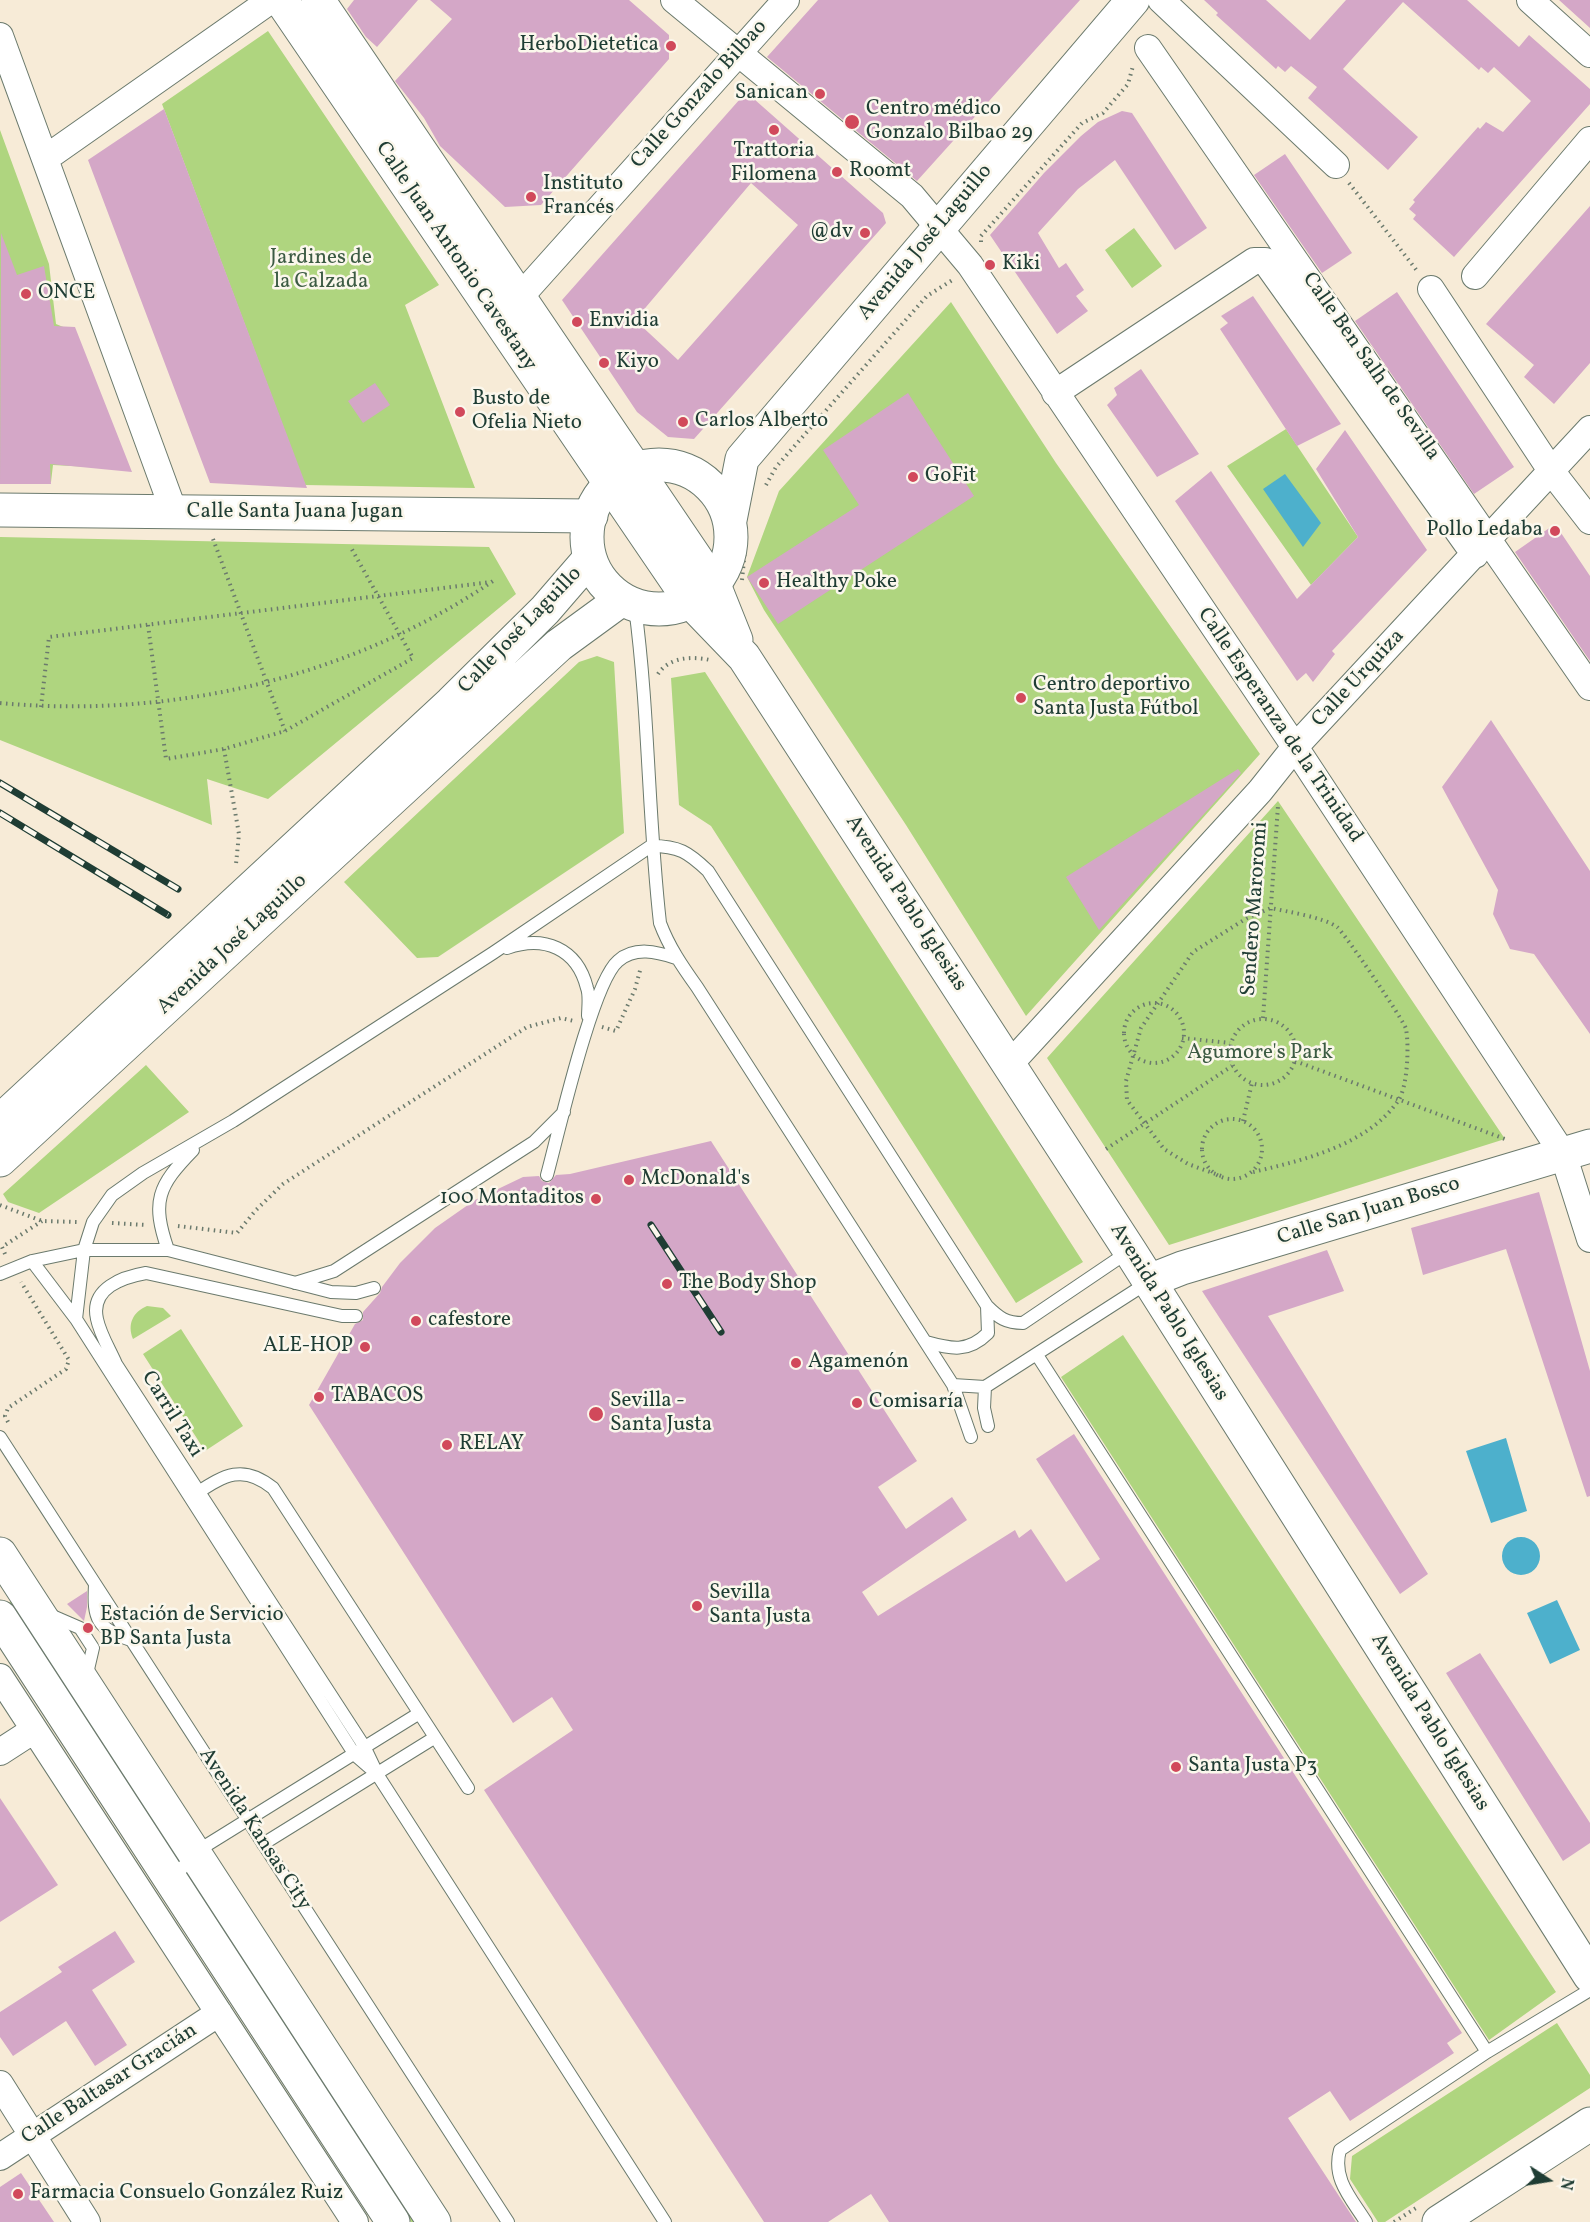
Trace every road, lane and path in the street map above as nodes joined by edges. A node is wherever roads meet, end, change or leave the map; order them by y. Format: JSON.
{"nodes":[{"id":1,"x":271,"y":0,"type":"edge"},
{"id":2,"x":281,"y":0,"type":"edge"},
{"id":3,"x":318,"y":0,"type":"edge"},
{"id":4,"x":674,"y":0,"type":"edge"},
{"id":5,"x":786,"y":0,"type":"edge"},
{"id":6,"x":1133,"y":0,"type":"edge"},
{"id":7,"x":1161,"y":0,"type":"edge"},
{"id":8,"x":1530,"y":0,"type":"edge"},
{"id":9,"x":0,"y":36,"type":"edge"},
{"id":10,"x":1148,"y":48,"type":"dead end"},
{"id":11,"x":738,"y":53,"type":"junction"},
{"id":12,"x":1590,"y":54,"type":"edge"},
{"id":13,"x":1590,"y":140,"type":"edge"},
{"id":14,"x":46,"y":158,"type":"junction"},
{"id":15,"x":1336,"y":165,"type":"joint"},
{"id":16,"x":939,"y":228,"type":"junction"},
{"id":17,"x":1475,"y":276,"type":"dead end"},
{"id":18,"x":1431,"y":289,"type":"joint"},
{"id":19,"x":519,"y":298,"type":"junction"},
{"id":20,"x":1055,"y":393,"type":"junction"},
{"id":21,"x":1590,"y":429,"type":"edge"},
{"id":22,"x":742,"y":459,"type":"junction"},
{"id":23,"x":689,"y":471,"type":"junction"},
{"id":24,"x":1552,"y":472,"type":"junction"},
{"id":25,"x":623,"y":477,"type":"junction"},
{"id":26,"x":0,"y":510,"type":"edge"},
{"id":27,"x":174,"y":512,"type":"junction"},
{"id":28,"x":591,"y":516,"type":"junction"},
{"id":29,"x":730,"y":520,"type":"junction"},
{"id":30,"x":1590,"y":521,"type":"edge"},
{"id":31,"x":214,"y":530,"type":"dead end"},
{"id":32,"x":350,"y":546,"type":"dead end"},
{"id":33,"x":1482,"y":547,"type":"junction"},
{"id":34,"x":590,"y":558,"type":"junction"},
{"id":35,"x":703,"y":593,"type":"junction"},
{"id":36,"x":377,"y":596,"type":"junction"},
{"id":37,"x":629,"y":603,"type":"junction"},
{"id":38,"x":241,"y":613,"type":"junction"},
{"id":39,"x":148,"y":625,"type":"junction"},
{"id":40,"x":399,"y":635,"type":"junction"},
{"id":41,"x":267,"y":684,"type":"junction"},
{"id":42,"x":1590,"y":687,"type":"edge"},
{"id":43,"x":159,"y":702,"type":"junction"},
{"id":44,"x":0,"y":703,"type":"edge"},
{"id":45,"x":41,"y":707,"type":"junction"},
{"id":46,"x":459,"y":716,"type":"junction"},
{"id":47,"x":285,"y":731,"type":"junction"},
{"id":48,"x":1295,"y":747,"type":"junction"},
{"id":49,"x":225,"y":749,"type":"junction"},
{"id":50,"x":1278,"y":801,"type":"dead end"},
{"id":51,"x":651,"y":846,"type":"junction"},
{"id":52,"x":236,"y":869,"type":"dead end"},
{"id":53,"x":1271,"y":908,"type":"junction"},
{"id":54,"x":493,"y":953,"type":"junction"},
{"id":55,"x":676,"y":958,"type":"junction"},
{"id":56,"x":1157,"y":1003,"type":"junction"},
{"id":57,"x":1263,"y":1018,"type":"junction"},
{"id":58,"x":588,"y":1024,"type":"junction"},
{"id":59,"x":1182,"y":1038,"type":"junction"},
{"id":60,"x":1230,"y":1043,"type":"junction"},
{"id":61,"x":1133,"y":1054,"type":"junction"},
{"id":62,"x":1295,"y":1061,"type":"junction"},
{"id":63,"x":1010,"y":1065,"type":"junction"},
{"id":64,"x":1232,"y":1066,"type":"junction"},
{"id":65,"x":1252,"y":1083,"type":"junction"},
{"id":66,"x":1400,"y":1100,"type":"junction"},
{"id":67,"x":564,"y":1112,"type":"junction"},
{"id":68,"x":0,"y":1120,"type":"edge"},
{"id":69,"x":1243,"y":1121,"type":"junction"},
{"id":70,"x":1144,"y":1125,"type":"junction"},
{"id":71,"x":1505,"y":1139,"type":"dead end"},
{"id":72,"x":202,"y":1140,"type":"junction"},
{"id":73,"x":1106,"y":1149,"type":"dead end"},
{"id":74,"x":1576,"y":1150,"type":"edge"},
{"id":75,"x":0,"y":1160,"type":"edge"},
{"id":76,"x":1249,"y":1173,"type":"junction"},
{"id":77,"x":547,"y":1175,"type":"dead end"},
{"id":78,"x":1221,"y":1176,"type":"junction"},
{"id":79,"x":42,"y":1221,"type":"dead end"},
{"id":80,"x":1590,"y":1239,"type":"edge"},
{"id":81,"x":2,"y":1247,"type":"dead end"},
{"id":82,"x":84,"y":1250,"type":"junction"},
{"id":83,"x":168,"y":1250,"type":"junction"},
{"id":84,"x":1130,"y":1251,"type":"junction"},
{"id":85,"x":32,"y":1261,"type":"junction"},
{"id":86,"x":0,"y":1274,"type":"edge"},
{"id":87,"x":1149,"y":1281,"type":"junction"},
{"id":88,"x":294,"y":1284,"type":"junction"},
{"id":89,"x":374,"y":1288,"type":"dead end"},
{"id":90,"x":25,"y":1290,"type":"dead end"},
{"id":91,"x":987,"y":1306,"type":"junction"},
{"id":92,"x":356,"y":1316,"type":"dead end"},
{"id":93,"x":76,"y":1319,"type":"junction"},
{"id":94,"x":926,"y":1342,"type":"junction"},
{"id":95,"x":1037,"y":1355,"type":"junction"},
{"id":96,"x":953,"y":1385,"type":"junction"},
{"id":97,"x":985,"y":1387,"type":"junction"},
{"id":98,"x":988,"y":1426,"type":"dead end"},
{"id":99,"x":13,"y":1431,"type":"dead end"},
{"id":100,"x":0,"y":1437,"type":"edge"},
{"id":101,"x":971,"y":1437,"type":"dead end"},
{"id":102,"x":194,"y":1495,"type":"junction"},
{"id":103,"x":0,"y":1554,"type":"edge"},
{"id":104,"x":0,"y":1617,"type":"edge"},
{"id":105,"x":0,"y":1677,"type":"edge"},
{"id":106,"x":418,"y":1714,"type":"junction"},
{"id":107,"x":34,"y":1730,"type":"junction"},
{"id":108,"x":434,"y":1738,"type":"junction"},
{"id":109,"x":360,"y":1750,"type":"junction"},
{"id":110,"x":0,"y":1752,"type":"edge"},
{"id":111,"x":377,"y":1774,"type":"junction"},
{"id":112,"x":468,"y":1788,"type":"dead end"},
{"id":113,"x":247,"y":1820,"type":"junction"},
{"id":114,"x":263,"y":1844,"type":"junction"},
{"id":115,"x":194,"y":1853,"type":"junction"},
{"id":116,"x":171,"y":1881,"type":"junction"},
{"id":117,"x":1590,"y":1976,"type":"edge"},
{"id":118,"x":1590,"y":1990,"type":"edge"},
{"id":119,"x":219,"y":2013,"type":"junction"},
{"id":120,"x":1487,"y":2052,"type":"junction"},
{"id":121,"x":0,"y":2084,"type":"edge"},
{"id":122,"x":1590,"y":2124,"type":"edge"},
{"id":123,"x":33,"y":2138,"type":"junction"},
{"id":124,"x":0,"y":2157,"type":"edge"},
{"id":125,"x":87,"y":2222,"type":"edge"},
{"id":126,"x":355,"y":2222,"type":"edge"},
{"id":127,"x":393,"y":2222,"type":"edge"},
{"id":128,"x":434,"y":2222,"type":"edge"},
{"id":129,"x":508,"y":2222,"type":"edge"},
{"id":130,"x":665,"y":2222,"type":"edge"},
{"id":131,"x":1366,"y":2222,"type":"edge"},
{"id":132,"x":1439,"y":2222,"type":"edge"}],
"edges":[{"from":1,"to":14,"type":"street"},
{"from":2,"to":25,"type":"main road","name":"Calle Juan Antonio Cavestany"},
{"from":3,"to":19,"type":"main road","name":"Calle Juan Antonio Cavestany"},
{"from":4,"to":11,"type":"street","name":"Calle Esperanza de la Trinidad"},
{"from":5,"to":11,"type":"street","name":"Calle Gonzalo Bilbao"},
{"from":6,"to":16,"type":"main road","name":"Avenida José Laguillo"},
{"from":7,"to":15,"type":"street"},
{"from":8,"to":12,"type":"street"},
{"from":9,"to":14,"type":"street"},
{"from":10,"to":33,"type":"street","name":"Calle Ben Salh de Sevilla"},
{"from":11,"to":16,"type":"street","name":"Calle Esperanza de la Trinidad"},
{"from":11,"to":19,"type":"street","name":"Calle Gonzalo Bilbao"},
{"from":13,"to":17,"type":"street"},
{"from":14,"to":27,"type":"street"},
{"from":15,"to":18,"type":"path"},
{"from":16,"to":20,"type":"street","name":"Calle Esperanza de la Trinidad"},
{"from":16,"to":22,"type":"main road","name":"Avenida José Laguillo"},
{"from":18,"to":24,"type":"street"},
{"from":19,"to":25,"type":"main road","name":"Calle Juan Antonio Cavestany"},
{"from":20,"to":33,"type":"street"},
{"from":20,"to":48,"type":"street","name":"Calle Esperanza de la Trinidad"},
{"from":21,"to":24,"type":"street","name":"Calle Urquiza"},
{"from":22,"to":23,"type":"main road"},
{"from":22,"to":29,"type":"main road"},
{"from":23,"to":25,"type":"main road"},
{"from":23,"to":29,"type":"main road"},
{"from":24,"to":30,"type":"street"},
{"from":24,"to":33,"type":"street","name":"Calle Urquiza"},
{"from":25,"to":28,"type":"main road"},
{"from":25,"to":35,"type":"main road","name":"Calle Juan Antonio Cavestany"},
{"from":26,"to":27,"type":"main road","name":"Calle Santa Juana Jugan"},
{"from":27,"to":28,"type":"main road","name":"Calle Santa Juana Jugan"},
{"from":28,"to":34,"type":"main road"},
{"from":29,"to":35,"type":"main road"},
{"from":31,"to":38,"type":"path"},
{"from":32,"to":36,"type":"path"},
{"from":33,"to":42,"type":"street","name":"Calle Ben Salh de Sevilla"},
{"from":33,"to":48,"type":"street","name":"Calle Urquiza"},
{"from":34,"to":37,"type":"main road"},
{"from":34,"to":46,"type":"main road","name":"Calle José Laguillo"},
{"from":35,"to":37,"type":"main road"},
{"from":35,"to":63,"type":"main road","name":"Avenida Pablo Iglesias"},
{"from":36,"to":38,"type":"path"},
{"from":36,"to":40,"type":"path"},
{"from":36,"to":40,"type":"path"},
{"from":37,"to":46,"type":"main road","name":"Calle José Laguillo"},
{"from":37,"to":51,"type":"lane"},
{"from":38,"to":39,"type":"path"},
{"from":38,"to":41,"type":"path"},
{"from":39,"to":43,"type":"path"},
{"from":39,"to":45,"type":"path"},
{"from":40,"to":41,"type":"path"},
{"from":40,"to":47,"type":"path"},
{"from":41,"to":43,"type":"path"},
{"from":41,"to":47,"type":"path"},
{"from":43,"to":45,"type":"path"},
{"from":43,"to":49,"type":"path"},
{"from":44,"to":45,"type":"path"},
{"from":46,"to":68,"type":"main road","name":"Avenida José Laguillo"},
{"from":46,"to":75,"type":"main road","name":"Avenida José Laguillo"},
{"from":47,"to":49,"type":"path"},
{"from":48,"to":63,"type":"street","name":"Calle Urquiza"},
{"from":48,"to":74,"type":"street","name":"Calle Esperanza de la Trinidad"},
{"from":49,"to":52,"type":"path"},
{"from":50,"to":53,"type":"path","name":"Sendero Maroromi"},
{"from":51,"to":54,"type":"lane"},
{"from":51,"to":55,"type":"lane"},
{"from":51,"to":91,"type":"lane"},
{"from":53,"to":56,"type":"path"},
{"from":53,"to":57,"type":"path","name":"Sendero Maroromi"},
{"from":53,"to":66,"type":"path"},
{"from":54,"to":58,"type":"lane"},
{"from":54,"to":72,"type":"lane"},
{"from":55,"to":58,"type":"lane"},
{"from":55,"to":94,"type":"lane"},
{"from":56,"to":59,"type":"path"},
{"from":56,"to":61,"type":"path"},
{"from":56,"to":61,"type":"path"},
{"from":57,"to":60,"type":"path"},
{"from":57,"to":62,"type":"path"},
{"from":58,"to":67,"type":"lane"},
{"from":59,"to":60,"type":"path"},
{"from":59,"to":61,"type":"path"},
{"from":60,"to":64,"type":"path"},
{"from":61,"to":70,"type":"path"},
{"from":62,"to":65,"type":"path"},
{"from":62,"to":66,"type":"path"},
{"from":63,"to":84,"type":"main road","name":"Avenida Pablo Iglesias"},
{"from":64,"to":65,"type":"path"},
{"from":64,"to":70,"type":"path"},
{"from":65,"to":69,"type":"path"},
{"from":66,"to":71,"type":"path"},
{"from":66,"to":76,"type":"path"},
{"from":67,"to":77,"type":"lane"},
{"from":67,"to":88,"type":"lane"},
{"from":69,"to":76,"type":"path"},
{"from":69,"to":78,"type":"path"},
{"from":70,"to":73,"type":"path"},
{"from":70,"to":78,"type":"path"},
{"from":72,"to":82,"type":"lane"},
{"from":72,"to":83,"type":"lane"},
{"from":74,"to":80,"type":"street","name":"Calle Esperanza de la Trinidad"},
{"from":74,"to":87,"type":"main road","name":"Calle San Juan Bosco"},
{"from":76,"to":78,"type":"path"},
{"from":79,"to":81,"type":"path"},
{"from":82,"to":83,"type":"lane"},
{"from":82,"to":85,"type":"lane"},
{"from":82,"to":93,"type":"lane"},
{"from":83,"to":88,"type":"lane"},
{"from":84,"to":87,"type":"main road","name":"Avenida Pablo Iglesias"},
{"from":84,"to":91,"type":"lane"},
{"from":85,"to":86,"type":"lane"},
{"from":85,"to":93,"type":"lane"},
{"from":87,"to":95,"type":"lane"},
{"from":87,"to":117,"type":"main road","name":"Avenida Pablo Iglesias"},
{"from":88,"to":89,"type":"lane"},
{"from":90,"to":99,"type":"path"},
{"from":91,"to":94,"type":"lane"},
{"from":92,"to":102,"type":"lane","name":"Carril Taxi"},
{"from":93,"to":102,"type":"lane"},
{"from":94,"to":96,"type":"lane"},
{"from":95,"to":97,"type":"lane"},
{"from":95,"to":120,"type":"lane"},
{"from":96,"to":97,"type":"lane"},
{"from":96,"to":101,"type":"lane"},
{"from":97,"to":98,"type":"lane"},
{"from":100,"to":113,"type":"lane","name":"Avenida Kansas City"},
{"from":102,"to":106,"type":"lane"},
{"from":102,"to":109,"type":"lane"},
{"from":103,"to":115,"type":"main road"},
{"from":104,"to":116,"type":"main road"},
{"from":105,"to":107,"type":"street"},
{"from":106,"to":108,"type":"lane"},
{"from":106,"to":109,"type":"lane"},
{"from":107,"to":110,"type":"street"},
{"from":107,"to":119,"type":"street"},
{"from":108,"to":111,"type":"lane"},
{"from":108,"to":112,"type":"lane"},
{"from":109,"to":111,"type":"lane"},
{"from":109,"to":113,"type":"lane"},
{"from":111,"to":114,"type":"lane"},
{"from":111,"to":130,"type":"lane"},
{"from":113,"to":114,"type":"lane","name":"Avenida Kansas City"},
{"from":113,"to":115,"type":"lane"},
{"from":114,"to":129,"type":"lane","name":"Avenida Kansas City"},
{"from":115,"to":116,"type":"lane"},
{"from":115,"to":128,"type":"main road"},
{"from":116,"to":127,"type":"main road"},
{"from":118,"to":120,"type":"lane"},
{"from":119,"to":123,"type":"street","name":"Calle Baltasar Gracián"},
{"from":119,"to":126,"type":"street"},
{"from":120,"to":131,"type":"lane"},
{"from":121,"to":123,"type":"street"},
{"from":122,"to":132,"type":"main road"},
{"from":123,"to":124,"type":"street","name":"Calle Baltasar Gracián"},
{"from":123,"to":125,"type":"street"}]}
